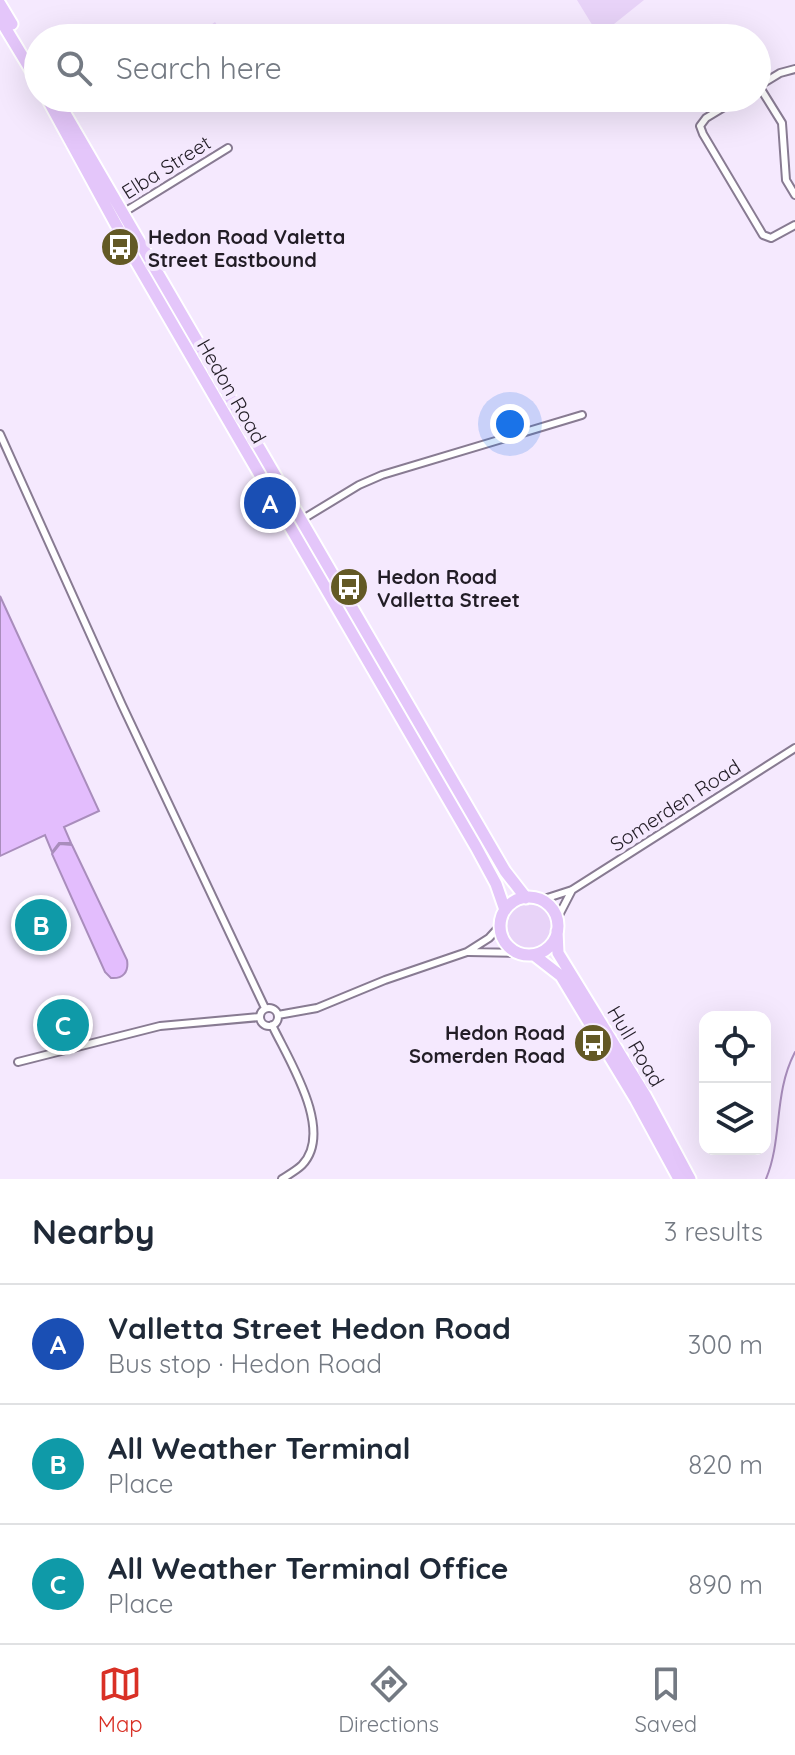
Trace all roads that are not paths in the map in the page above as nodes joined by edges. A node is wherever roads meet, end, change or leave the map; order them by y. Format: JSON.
{"nodes":[{"id":1,"x":0,"y":4,"type":"edge"},
{"id":2,"x":0,"y":19,"type":"edge"},
{"id":3,"x":24,"y":44,"type":"edge"},
{"id":4,"x":24,"y":59,"type":"edge"},
{"id":5,"x":795,"y":69,"type":"edge"},
{"id":6,"x":771,"y":79,"type":"edge"},
{"id":7,"x":771,"y":106,"type":"edge"},
{"id":8,"x":55,"y":112,"type":"edge"},
{"id":9,"x":64,"y":112,"type":"edge"},
{"id":10,"x":716,"y":112,"type":"edge"},
{"id":11,"x":228,"y":148,"type":"dead end"},
{"id":12,"x":795,"y":195,"type":"edge"},
{"id":13,"x":121,"y":214,"type":"junction"},
{"id":14,"x":795,"y":225,"type":"edge"},
{"id":15,"x":582,"y":415,"type":"dead end"},
{"id":16,"x":0,"y":434,"type":"edge"},
{"id":17,"x":303,"y":519,"type":"junction"},
{"id":18,"x":795,"y":748,"type":"edge"},
{"id":19,"x":572,"y":890,"type":"junction"},
{"id":20,"x":526,"y":898,"type":"junction"},
{"id":21,"x":541,"y":900,"type":"junction"},
{"id":22,"x":505,"y":910,"type":"junction"},
{"id":23,"x":557,"y":925,"type":"junction"},
{"id":24,"x":500,"y":926,"type":"junction"},
{"id":25,"x":467,"y":952,"type":"junction"},
{"id":26,"x":517,"y":953,"type":"junction"},
{"id":27,"x":534,"y":955,"type":"junction"},
{"id":28,"x":265,"y":1008,"type":"junction"},
{"id":29,"x":278,"y":1015,"type":"junction"},
{"id":30,"x":260,"y":1017,"type":"junction"},
{"id":31,"x":272,"y":1025,"type":"junction"},
{"id":32,"x":18,"y":1062,"type":"dead end"},
{"id":33,"x":282,"y":1179,"type":"edge"},
{"id":34,"x":679,"y":1179,"type":"edge"},
{"id":35,"x":690,"y":1179,"type":"edge"}],
"edges":[{"from":1,"to":3,"type":"highway"},
{"from":2,"to":4,"type":"highway"},
{"from":5,"to":6,"type":"street"},
{"from":7,"to":12,"type":"street"},
{"from":8,"to":22,"type":"highway","name":"Hedon Road"},
{"from":9,"to":13,"type":"highway","name":"Hedon Road"},
{"from":10,"to":14,"type":"street"},
{"from":11,"to":13,"type":"street","name":"Elba Street"},
{"from":13,"to":17,"type":"highway","name":"Hedon Road"},
{"from":15,"to":17,"type":"street"},
{"from":16,"to":28,"type":"street"},
{"from":17,"to":20,"type":"highway","name":"Hedon Road"},
{"from":18,"to":19,"type":"street","name":"Somerden Road"},
{"from":19,"to":21,"type":"street","name":"Somerden Road"},
{"from":19,"to":23,"type":"street"},
{"from":20,"to":21,"type":"highway"},
{"from":20,"to":22,"type":"highway"},
{"from":21,"to":23,"type":"highway"},
{"from":22,"to":24,"type":"highway"},
{"from":23,"to":27,"type":"highway"},
{"from":23,"to":35,"type":"highway","name":"Hull Road"},
{"from":24,"to":25,"type":"street"},
{"from":24,"to":26,"type":"highway"},
{"from":25,"to":26,"type":"street"},
{"from":25,"to":29,"type":"street"},
{"from":26,"to":27,"type":"highway"},
{"from":27,"to":34,"type":"highway","name":"Hull Road"},
{"from":28,"to":29,"type":"street"},
{"from":28,"to":30,"type":"street"},
{"from":29,"to":31,"type":"street"},
{"from":30,"to":31,"type":"street"},
{"from":30,"to":32,"type":"street"},
{"from":31,"to":33,"type":"street"}]}
